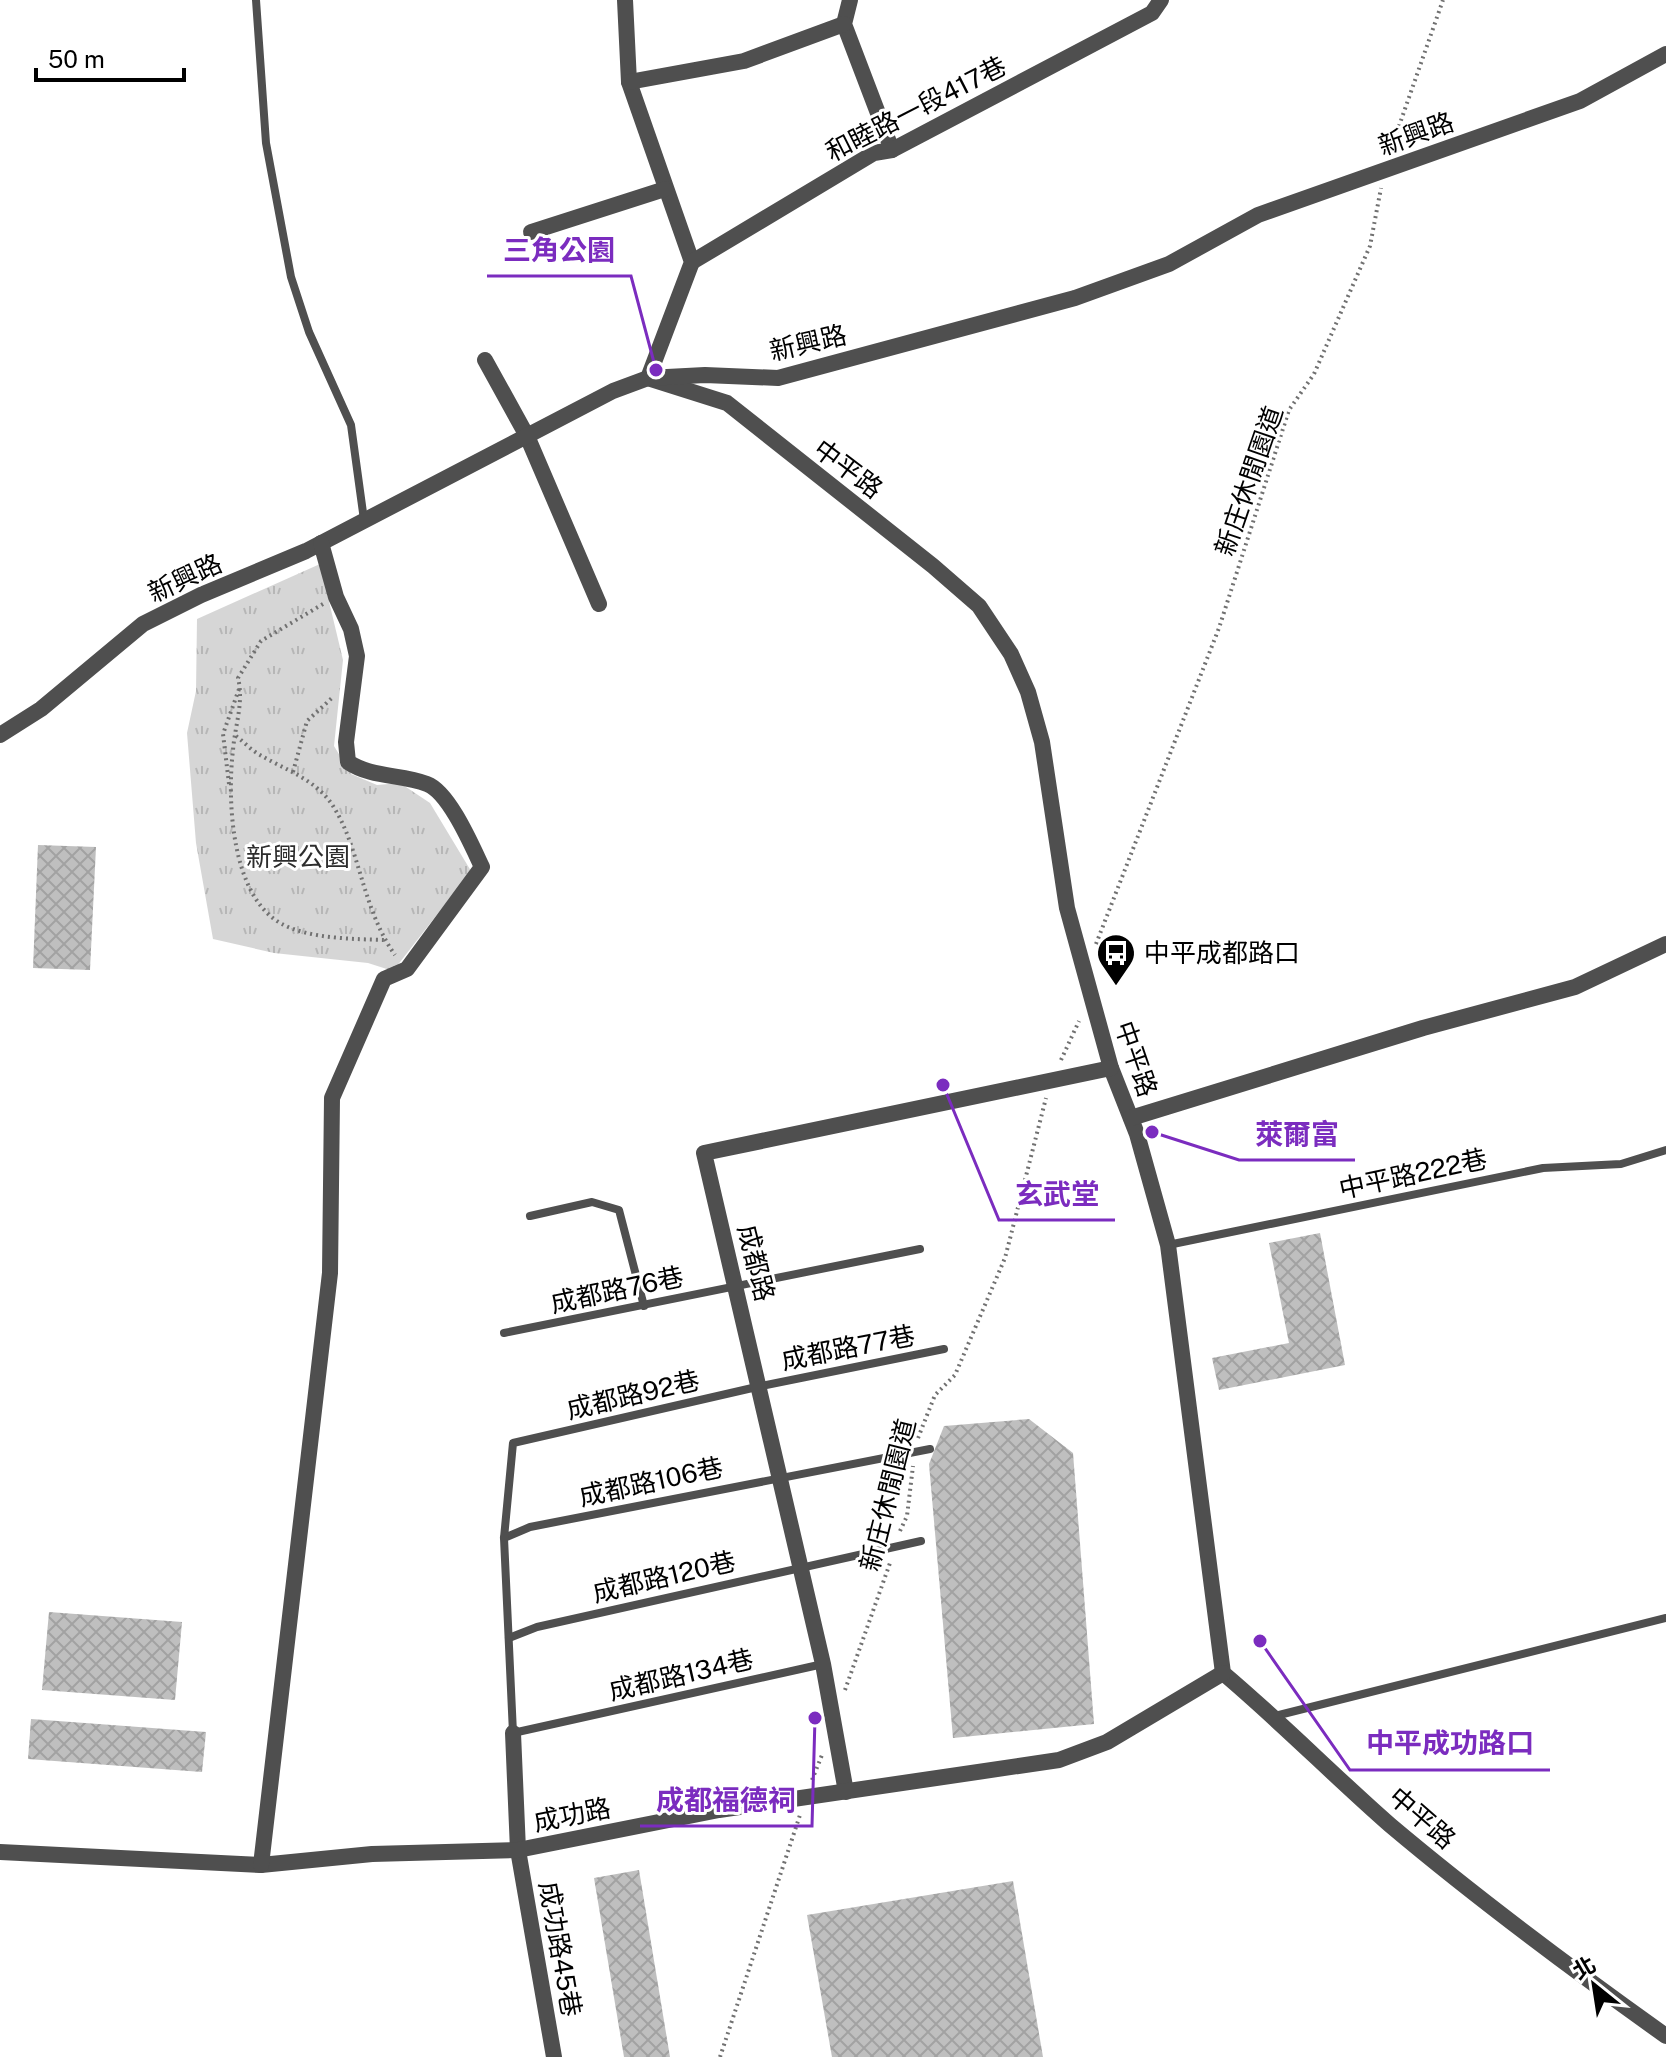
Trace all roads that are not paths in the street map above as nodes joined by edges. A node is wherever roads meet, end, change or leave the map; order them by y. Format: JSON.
{"nodes":[{"id":1,"x":256,"y":0,"type":"edge"},
{"id":2,"x":625,"y":0,"type":"edge"},
{"id":3,"x":850,"y":0,"type":"edge"},
{"id":4,"x":1161,"y":0,"type":"edge"},
{"id":5,"x":844,"y":24,"type":"junction"},
{"id":6,"x":1666,"y":54,"type":"edge"},
{"id":7,"x":629,"y":82,"type":"junction"},
{"id":8,"x":892,"y":150,"type":"junction"},
{"id":9,"x":665,"y":189,"type":"junction"},
{"id":10,"x":531,"y":232,"type":"dead end"},
{"id":11,"x":692,"y":262,"type":"junction"},
{"id":12,"x":485,"y":360,"type":"dead end"},
{"id":13,"x":648,"y":378,"type":"junction"},
{"id":14,"x":527,"y":436,"type":"junction"},
{"id":15,"x":364,"y":520,"type":"junction"},
{"id":16,"x":321,"y":543,"type":"junction"},
{"id":17,"x":599,"y":604,"type":"dead end"},
{"id":18,"x":0,"y":735,"type":"edge"},
{"id":19,"x":1666,"y":944,"type":"edge"},
{"id":20,"x":1111,"y":1068,"type":"junction"},
{"id":21,"x":1131,"y":1118,"type":"junction"},
{"id":22,"x":1666,"y":1150,"type":"edge"},
{"id":23,"x":530,"y":1216,"type":"dead end"},
{"id":24,"x":1168,"y":1245,"type":"junction"},
{"id":25,"x":920,"y":1249,"type":"dead end"},
{"id":26,"x":737,"y":1285,"type":"junction"},
{"id":27,"x":644,"y":1306,"type":"junction"},
{"id":28,"x":504,"y":1333,"type":"dead end"},
{"id":29,"x":944,"y":1349,"type":"dead end"},
{"id":30,"x":761,"y":1386,"type":"junction"},
{"id":31,"x":930,"y":1449,"type":"dead end"},
{"id":32,"x":780,"y":1476,"type":"junction"},
{"id":33,"x":504,"y":1538,"type":"junction"},
{"id":34,"x":921,"y":1541,"type":"dead end"},
{"id":35,"x":800,"y":1566,"type":"junction"},
{"id":36,"x":1666,"y":1618,"type":"edge"},
{"id":37,"x":509,"y":1638,"type":"junction"},
{"id":38,"x":823,"y":1664,"type":"junction"},
{"id":39,"x":1223,"y":1673,"type":"junction"},
{"id":40,"x":1275,"y":1716,"type":"junction"},
{"id":41,"x":513,"y":1733,"type":"junction"},
{"id":42,"x":846,"y":1792,"type":"junction"},
{"id":43,"x":518,"y":1850,"type":"junction"},
{"id":44,"x":0,"y":1852,"type":"edge"},
{"id":45,"x":261,"y":1865,"type":"junction"},
{"id":46,"x":1666,"y":2036,"type":"edge"},
{"id":47,"x":554,"y":2057,"type":"edge"}],
"edges":[{"from":1,"to":15,"type":"lane"},
{"from":2,"to":7,"type":"street"},
{"from":3,"to":5,"type":"street"},
{"from":4,"to":8,"type":"street","name":"和睦路一段417巷"},
{"from":5,"to":7,"type":"street"},
{"from":5,"to":8,"type":"street"},
{"from":6,"to":13,"type":"street","name":"新興路"},
{"from":7,"to":9,"type":"street"},
{"from":8,"to":11,"type":"street","name":"和睦路一段417巷"},
{"from":9,"to":10,"type":"street"},
{"from":9,"to":11,"type":"street"},
{"from":11,"to":13,"type":"street"},
{"from":12,"to":14,"type":"street"},
{"from":13,"to":14,"type":"street","name":"新興路"},
{"from":13,"to":20,"type":"street","name":"中平路"},
{"from":14,"to":15,"type":"street","name":"新興路"},
{"from":14,"to":17,"type":"street"},
{"from":15,"to":16,"type":"street","name":"新興路"},
{"from":16,"to":18,"type":"street","name":"新興路"},
{"from":16,"to":45,"type":"street"},
{"from":19,"to":21,"type":"street"},
{"from":20,"to":21,"type":"street","name":"中平路"},
{"from":20,"to":26,"type":"street","name":"成都路"},
{"from":21,"to":24,"type":"street","name":"中平路"},
{"from":22,"to":24,"type":"lane","name":"中平路222巷"},
{"from":23,"to":27,"type":"lane"},
{"from":24,"to":39,"type":"street","name":"中平路"},
{"from":25,"to":26,"type":"lane","name":"成都路76巷"},
{"from":26,"to":27,"type":"lane","name":"成都路76巷"},
{"from":26,"to":30,"type":"street","name":"成都路"},
{"from":27,"to":28,"type":"lane","name":"成都路76巷"},
{"from":29,"to":30,"type":"lane","name":"成都路77巷"},
{"from":30,"to":32,"type":"street","name":"成都路"},
{"from":30,"to":33,"type":"lane","name":"成都路92巷"},
{"from":31,"to":32,"type":"lane","name":"成都路106巷"},
{"from":32,"to":33,"type":"lane","name":"成都路106巷"},
{"from":32,"to":35,"type":"street","name":"成都路"},
{"from":33,"to":37,"type":"lane"},
{"from":34,"to":35,"type":"lane","name":"成都路120巷"},
{"from":35,"to":37,"type":"lane","name":"成都路120巷"},
{"from":35,"to":38,"type":"street","name":"成都路"},
{"from":36,"to":40,"type":"lane"},
{"from":37,"to":41,"type":"lane"},
{"from":38,"to":41,"type":"lane","name":"成都路134巷"},
{"from":38,"to":42,"type":"street","name":"成都路"},
{"from":39,"to":40,"type":"street","name":"中平路"},
{"from":39,"to":42,"type":"street","name":"成功路"},
{"from":40,"to":46,"type":"street","name":"中平路"},
{"from":41,"to":43,"type":"street","name":"成功路45巷"},
{"from":42,"to":43,"type":"street","name":"成功路"},
{"from":43,"to":45,"type":"street","name":"成功路"},
{"from":43,"to":47,"type":"street","name":"成功路45巷"},
{"from":44,"to":45,"type":"street","name":"成功路"}]}
